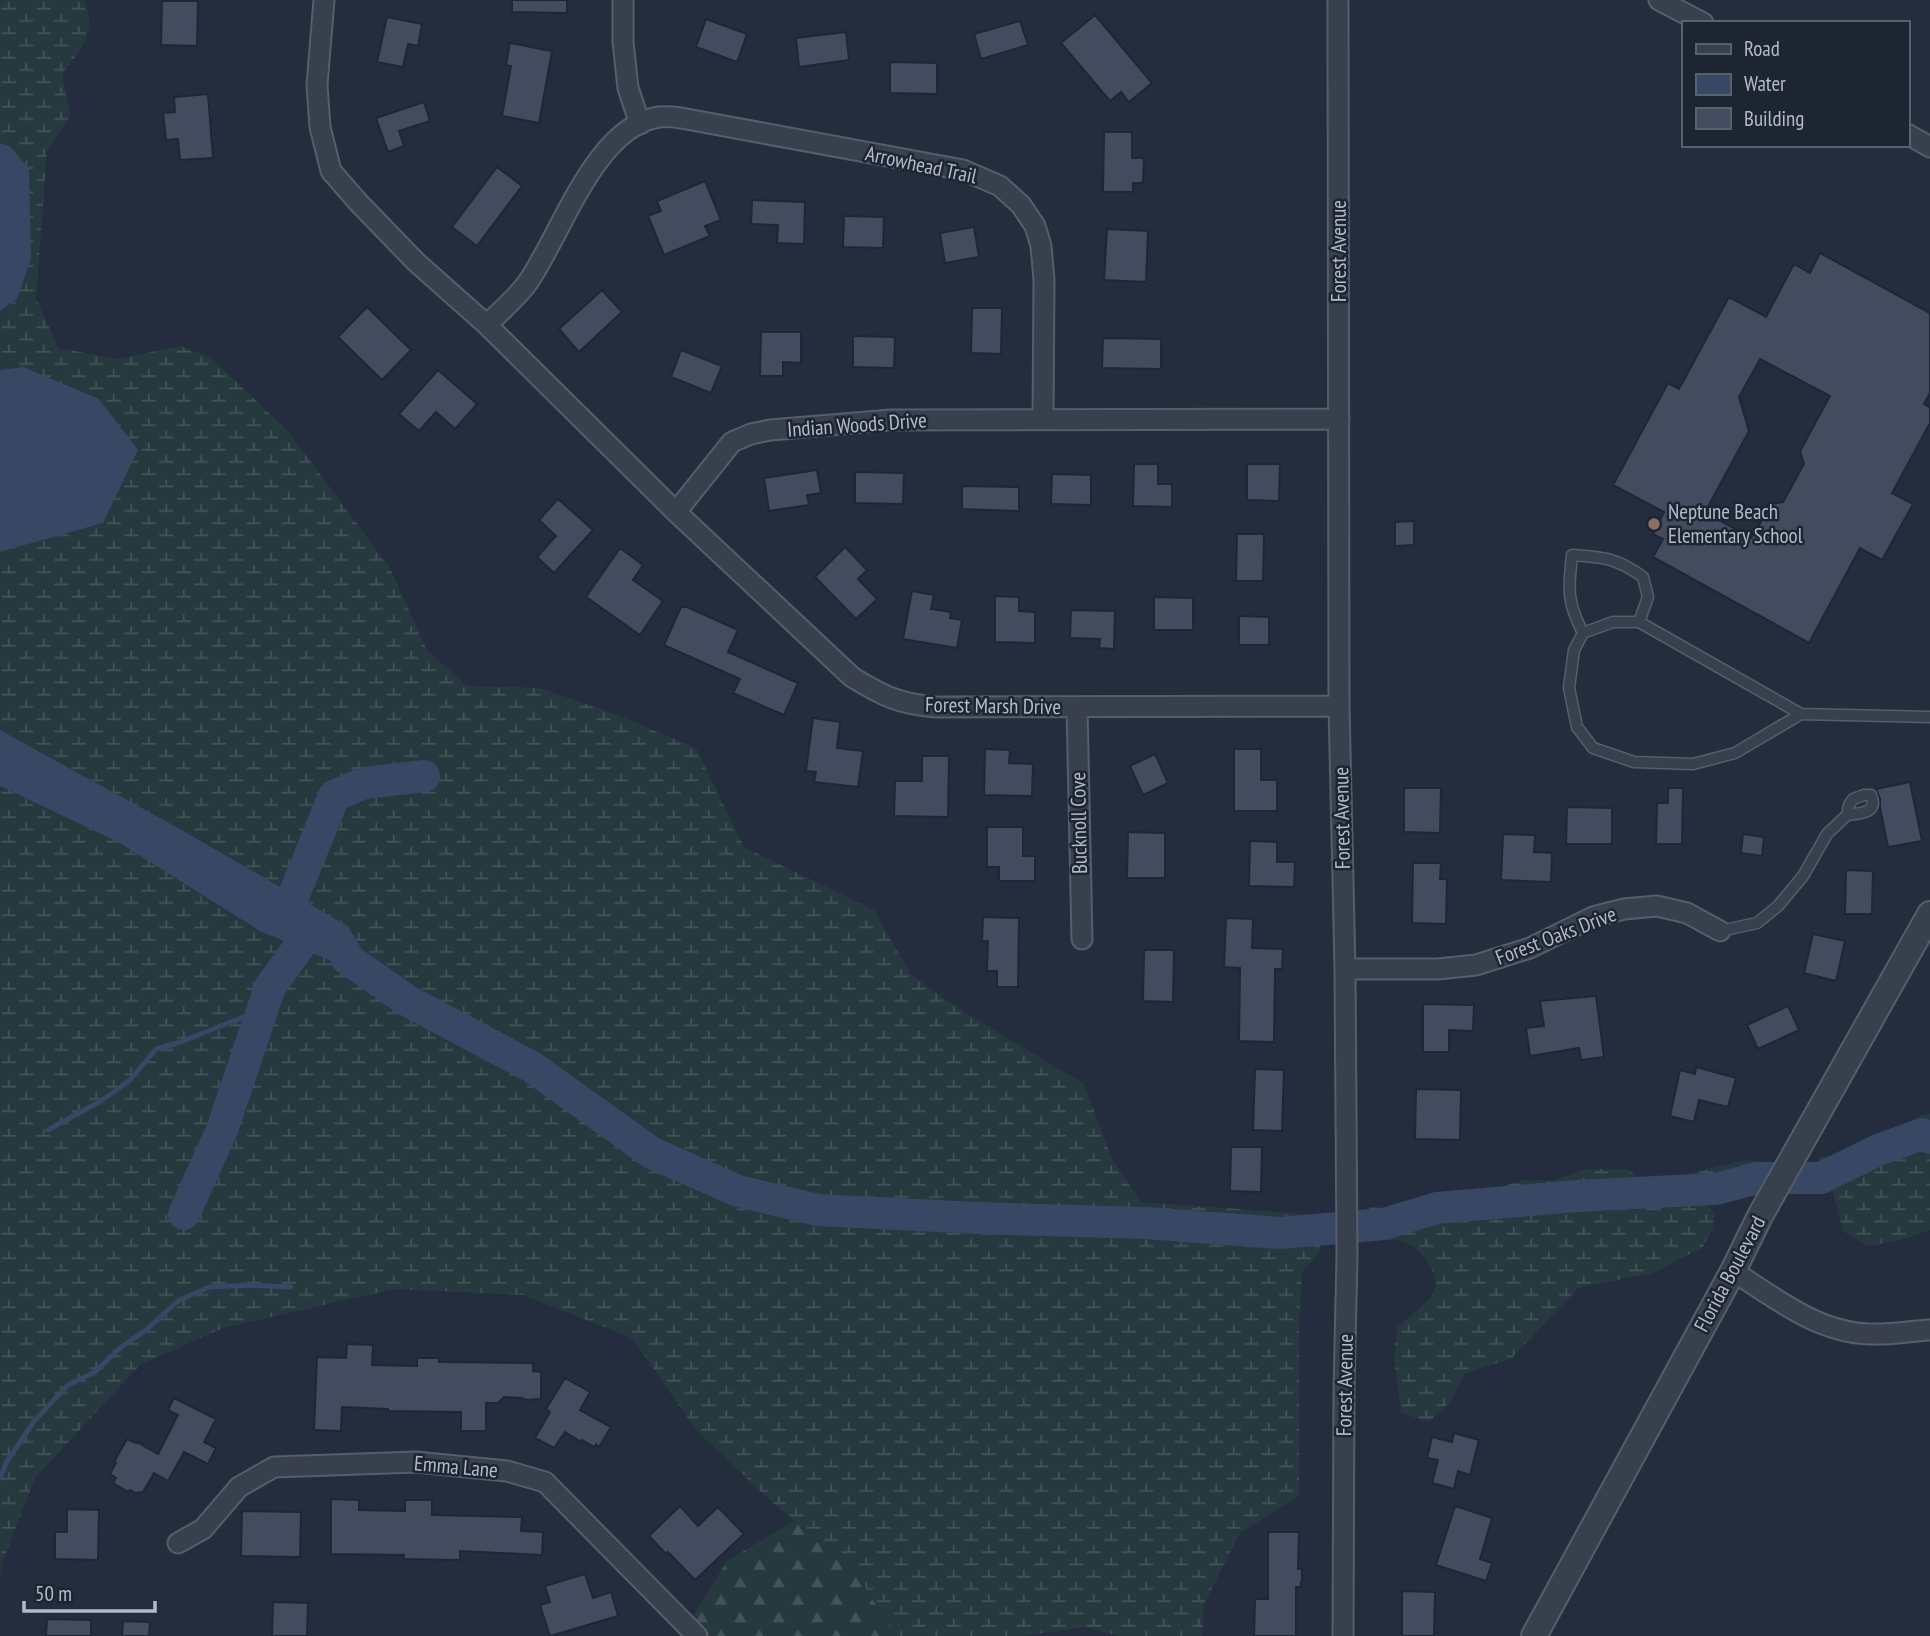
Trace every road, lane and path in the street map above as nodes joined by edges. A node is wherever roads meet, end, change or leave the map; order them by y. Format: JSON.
{"nodes":[{"id":1,"x":324,"y":0,"type":"edge"},
{"id":2,"x":623,"y":0,"type":"edge"},
{"id":3,"x":1338,"y":0,"type":"edge"},
{"id":4,"x":1659,"y":0,"type":"edge"},
{"id":5,"x":1699,"y":21,"type":"edge"},
{"id":6,"x":640,"y":124,"type":"junction"},
{"id":7,"x":1909,"y":135,"type":"edge"},
{"id":8,"x":1930,"y":147,"type":"edge"},
{"id":9,"x":487,"y":325,"type":"junction"},
{"id":10,"x":1043,"y":419,"type":"junction"},
{"id":11,"x":1339,"y":419,"type":"junction"},
{"id":12,"x":676,"y":512,"type":"junction"},
{"id":13,"x":1639,"y":622,"type":"junction"},
{"id":14,"x":1583,"y":634,"type":"junction"},
{"id":15,"x":1339,"y":706,"type":"junction"},
{"id":16,"x":1077,"y":707,"type":"junction"},
{"id":17,"x":1801,"y":714,"type":"junction"},
{"id":18,"x":1930,"y":717,"type":"edge"},
{"id":19,"x":1847,"y":815,"type":"dead end"},
{"id":20,"x":1930,"y":914,"type":"edge"},
{"id":21,"x":1720,"y":931,"type":"joint"},
{"id":22,"x":1082,"y":939,"type":"dead end"},
{"id":23,"x":1345,"y":970,"type":"junction"},
{"id":24,"x":1733,"y":1271,"type":"junction"},
{"id":25,"x":1930,"y":1330,"type":"edge"},
{"id":26,"x":178,"y":1543,"type":"dead end"},
{"id":27,"x":697,"y":1636,"type":"edge"},
{"id":28,"x":1343,"y":1636,"type":"edge"},
{"id":29,"x":1534,"y":1636,"type":"edge"}],
"edges":[{"from":1,"to":9,"type":"street"},
{"from":2,"to":6,"type":"street"},
{"from":3,"to":11,"type":"street","name":"Forest Avenue"},
{"from":4,"to":5,"type":"street"},
{"from":6,"to":9,"type":"street"},
{"from":6,"to":10,"type":"street","name":"Arrowhead Trail"},
{"from":7,"to":8,"type":"street"},
{"from":9,"to":12,"type":"street"},
{"from":10,"to":11,"type":"street","name":"Indian Woods Drive"},
{"from":10,"to":12,"type":"street","name":"Indian Woods Drive"},
{"from":11,"to":15,"type":"street","name":"Forest Avenue"},
{"from":12,"to":16,"type":"street","name":"Forest Marsh Drive"},
{"from":13,"to":14,"type":"lane"},
{"from":13,"to":14,"type":"lane"},
{"from":13,"to":17,"type":"lane"},
{"from":14,"to":17,"type":"lane"},
{"from":15,"to":16,"type":"street","name":"Forest Marsh Drive"},
{"from":15,"to":23,"type":"street","name":"Forest Avenue"},
{"from":16,"to":22,"type":"street","name":"Bucknoll Cove"},
{"from":17,"to":18,"type":"lane"},
{"from":19,"to":21,"type":"lane"},
{"from":20,"to":24,"type":"street","name":"Florida Boulevard"},
{"from":21,"to":23,"type":"street","name":"Forest Oaks Drive"},
{"from":23,"to":28,"type":"street","name":"Forest Avenue"},
{"from":24,"to":25,"type":"street"},
{"from":24,"to":29,"type":"street","name":"Florida Boulevard"},
{"from":26,"to":27,"type":"street","name":"Emma Lane"}]}
